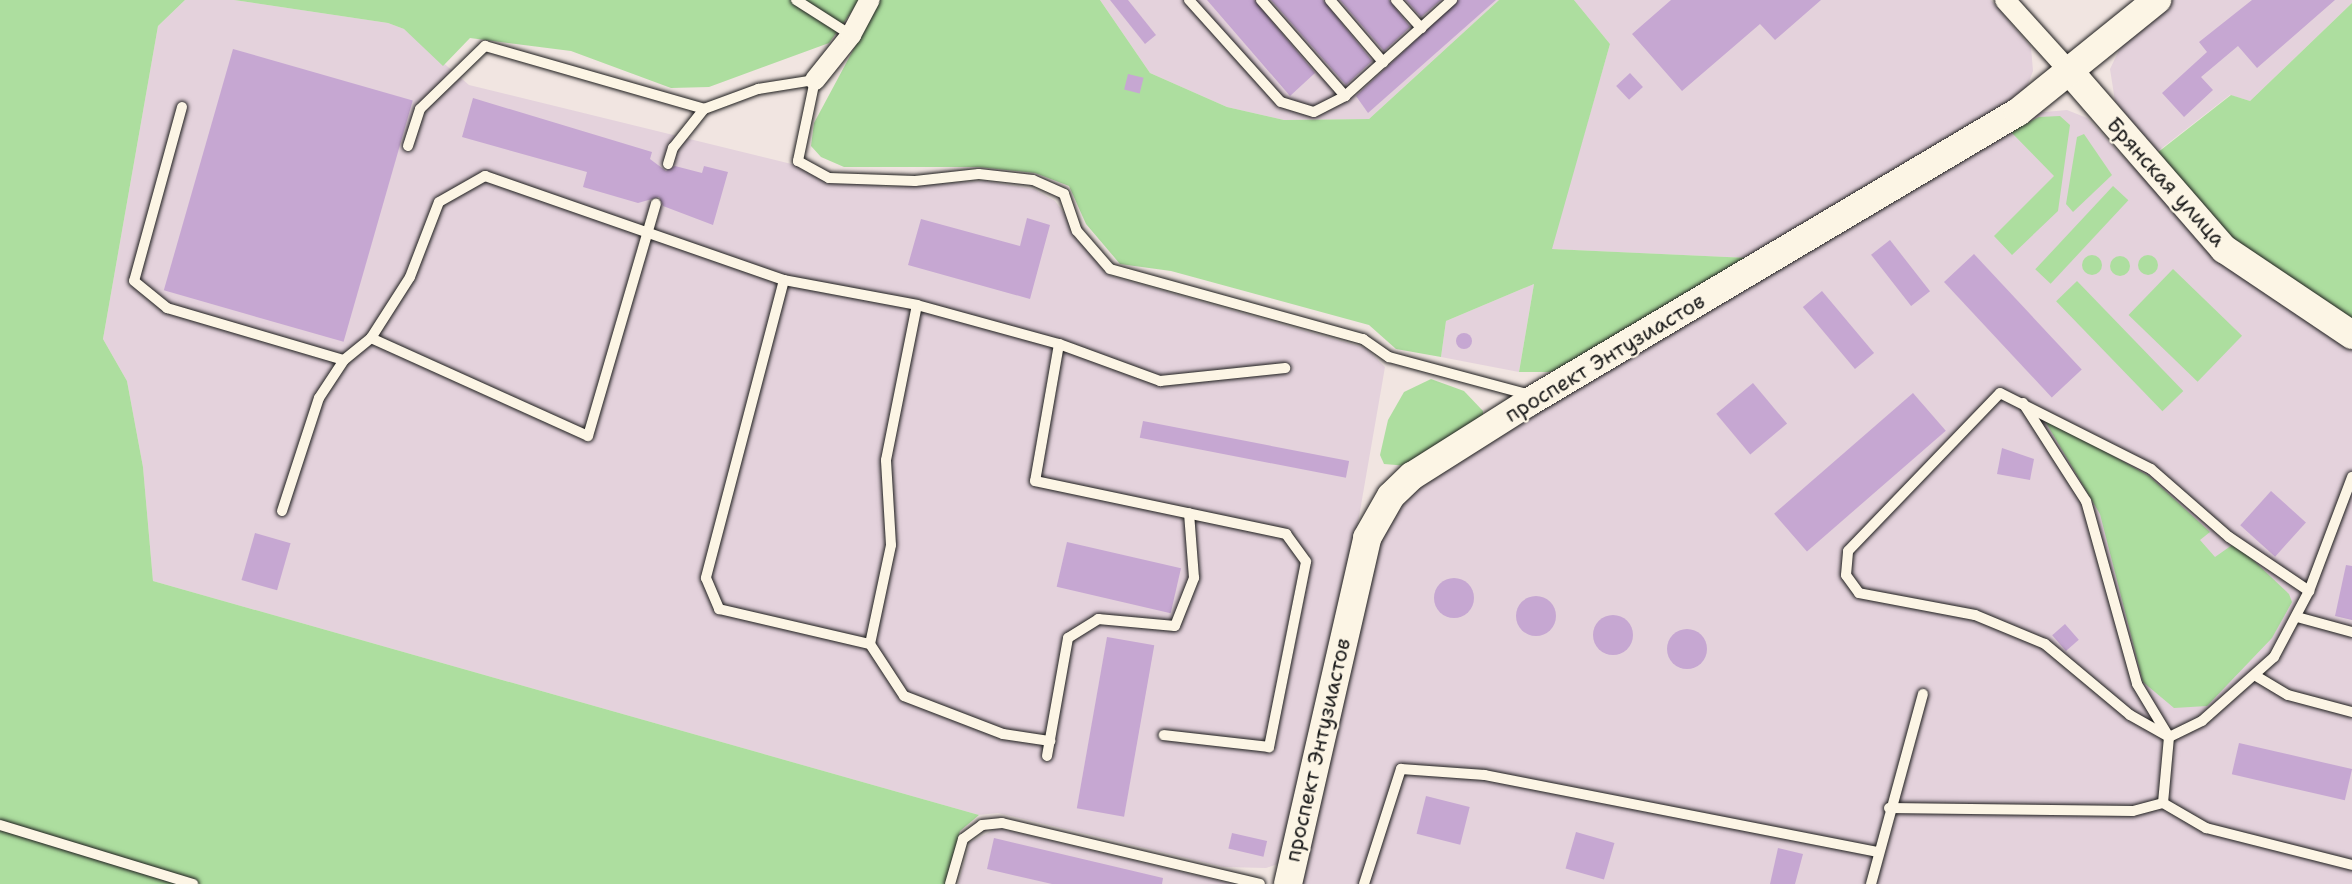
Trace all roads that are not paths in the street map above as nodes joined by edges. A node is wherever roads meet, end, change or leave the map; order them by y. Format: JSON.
{"nodes":[{"id":1,"x":796,"y":0,"type":"edge"},
{"id":2,"x":870,"y":0,"type":"edge"},
{"id":3,"x":1189,"y":0,"type":"edge"},
{"id":4,"x":1261,"y":0,"type":"edge"},
{"id":5,"x":1330,"y":0,"type":"edge"},
{"id":6,"x":1396,"y":0,"type":"edge"},
{"id":7,"x":1452,"y":0,"type":"edge"},
{"id":8,"x":2005,"y":0,"type":"edge"},
{"id":9,"x":2157,"y":0,"type":"edge"},
{"id":10,"x":1421,"y":28,"type":"junction"},
{"id":11,"x":851,"y":35,"type":"junction"},
{"id":12,"x":1383,"y":62,"type":"junction"},
{"id":13,"x":2070,"y":72,"type":"junction"},
{"id":14,"x":816,"y":81,"type":"junction"},
{"id":15,"x":1345,"y":96,"type":"junction"},
{"id":16,"x":182,"y":107,"type":"dead end"},
{"id":17,"x":704,"y":109,"type":"junction"},
{"id":18,"x":408,"y":146,"type":"dead end"},
{"id":19,"x":668,"y":164,"type":"dead end"},
{"id":20,"x":656,"y":204,"type":"dead end"},
{"id":21,"x":646,"y":234,"type":"junction"},
{"id":22,"x":784,"y":280,"type":"junction"},
{"id":23,"x":917,"y":305,"type":"junction"},
{"id":24,"x":2352,"y":335,"type":"edge"},
{"id":25,"x":371,"y":338,"type":"junction"},
{"id":26,"x":1059,"y":344,"type":"junction"},
{"id":27,"x":344,"y":360,"type":"junction"},
{"id":28,"x":1285,"y":368,"type":"dead end"},
{"id":29,"x":2022,"y":400,"type":"junction"},
{"id":30,"x":1529,"y":402,"type":"junction"},
{"id":31,"x":2352,"y":477,"type":"edge"},
{"id":32,"x":282,"y":511,"type":"dead end"},
{"id":33,"x":1188,"y":513,"type":"junction"},
{"id":34,"x":2309,"y":591,"type":"junction"},
{"id":35,"x":2297,"y":617,"type":"junction"},
{"id":36,"x":2352,"y":632,"type":"edge"},
{"id":37,"x":870,"y":644,"type":"junction"},
{"id":38,"x":2256,"y":676,"type":"junction"},
{"id":39,"x":1923,"y":694,"type":"dead end"},
{"id":40,"x":2352,"y":712,"type":"edge"},
{"id":41,"x":1164,"y":735,"type":"dead end"},
{"id":42,"x":2169,"y":737,"type":"junction"},
{"id":43,"x":1050,"y":741,"type":"junction"},
{"id":44,"x":1047,"y":756,"type":"dead end"},
{"id":45,"x":2163,"y":803,"type":"junction"},
{"id":46,"x":1889,"y":808,"type":"junction"},
{"id":47,"x":0,"y":825,"type":"edge"},
{"id":48,"x":1879,"y":852,"type":"junction"},
{"id":49,"x":2352,"y":865,"type":"edge"},
{"id":50,"x":193,"y":884,"type":"edge"},
{"id":51,"x":950,"y":884,"type":"edge"},
{"id":52,"x":1260,"y":884,"type":"edge"},
{"id":53,"x":1288,"y":884,"type":"edge"},
{"id":54,"x":1364,"y":884,"type":"edge"},
{"id":55,"x":1871,"y":884,"type":"edge"}],
"edges":[{"from":1,"to":11,"type":"lane"},
{"from":2,"to":11,"type":"street"},
{"from":3,"to":15,"type":"lane"},
{"from":4,"to":15,"type":"lane"},
{"from":5,"to":12,"type":"lane"},
{"from":6,"to":10,"type":"lane"},
{"from":7,"to":10,"type":"lane"},
{"from":8,"to":13,"type":"street","name":"Брянская улица"},
{"from":9,"to":13,"type":"street","name":"проспект Энтузиастов"},
{"from":10,"to":12,"type":"lane"},
{"from":11,"to":14,"type":"street"},
{"from":12,"to":15,"type":"lane"},
{"from":13,"to":24,"type":"street","name":"Брянская улица"},
{"from":13,"to":30,"type":"street","name":"проспект Энтузиастов"},
{"from":14,"to":17,"type":"lane"},
{"from":14,"to":30,"type":"lane"},
{"from":16,"to":27,"type":"lane"},
{"from":17,"to":18,"type":"lane"},
{"from":17,"to":19,"type":"lane"},
{"from":20,"to":21,"type":"lane"},
{"from":21,"to":22,"type":"lane"},
{"from":21,"to":25,"type":"lane"},
{"from":21,"to":25,"type":"lane"},
{"from":22,"to":23,"type":"lane"},
{"from":22,"to":37,"type":"lane"},
{"from":23,"to":26,"type":"lane"},
{"from":23,"to":37,"type":"lane"},
{"from":25,"to":27,"type":"lane"},
{"from":26,"to":28,"type":"lane"},
{"from":26,"to":33,"type":"lane"},
{"from":27,"to":32,"type":"lane"},
{"from":29,"to":34,"type":"lane"},
{"from":29,"to":42,"type":"lane"},
{"from":29,"to":42,"type":"lane"},
{"from":30,"to":53,"type":"street","name":"проспект Энтузиастов"},
{"from":31,"to":34,"type":"lane"},
{"from":33,"to":41,"type":"lane"},
{"from":33,"to":43,"type":"lane"},
{"from":34,"to":35,"type":"lane"},
{"from":35,"to":36,"type":"lane"},
{"from":35,"to":38,"type":"lane"},
{"from":37,"to":43,"type":"lane"},
{"from":38,"to":40,"type":"lane"},
{"from":38,"to":42,"type":"lane"},
{"from":39,"to":46,"type":"lane"},
{"from":42,"to":45,"type":"lane"},
{"from":43,"to":44,"type":"lane"},
{"from":45,"to":46,"type":"lane"},
{"from":45,"to":49,"type":"lane"},
{"from":46,"to":48,"type":"lane"},
{"from":47,"to":50,"type":"lane"},
{"from":48,"to":54,"type":"lane"},
{"from":48,"to":55,"type":"lane"},
{"from":51,"to":52,"type":"lane"}]}
